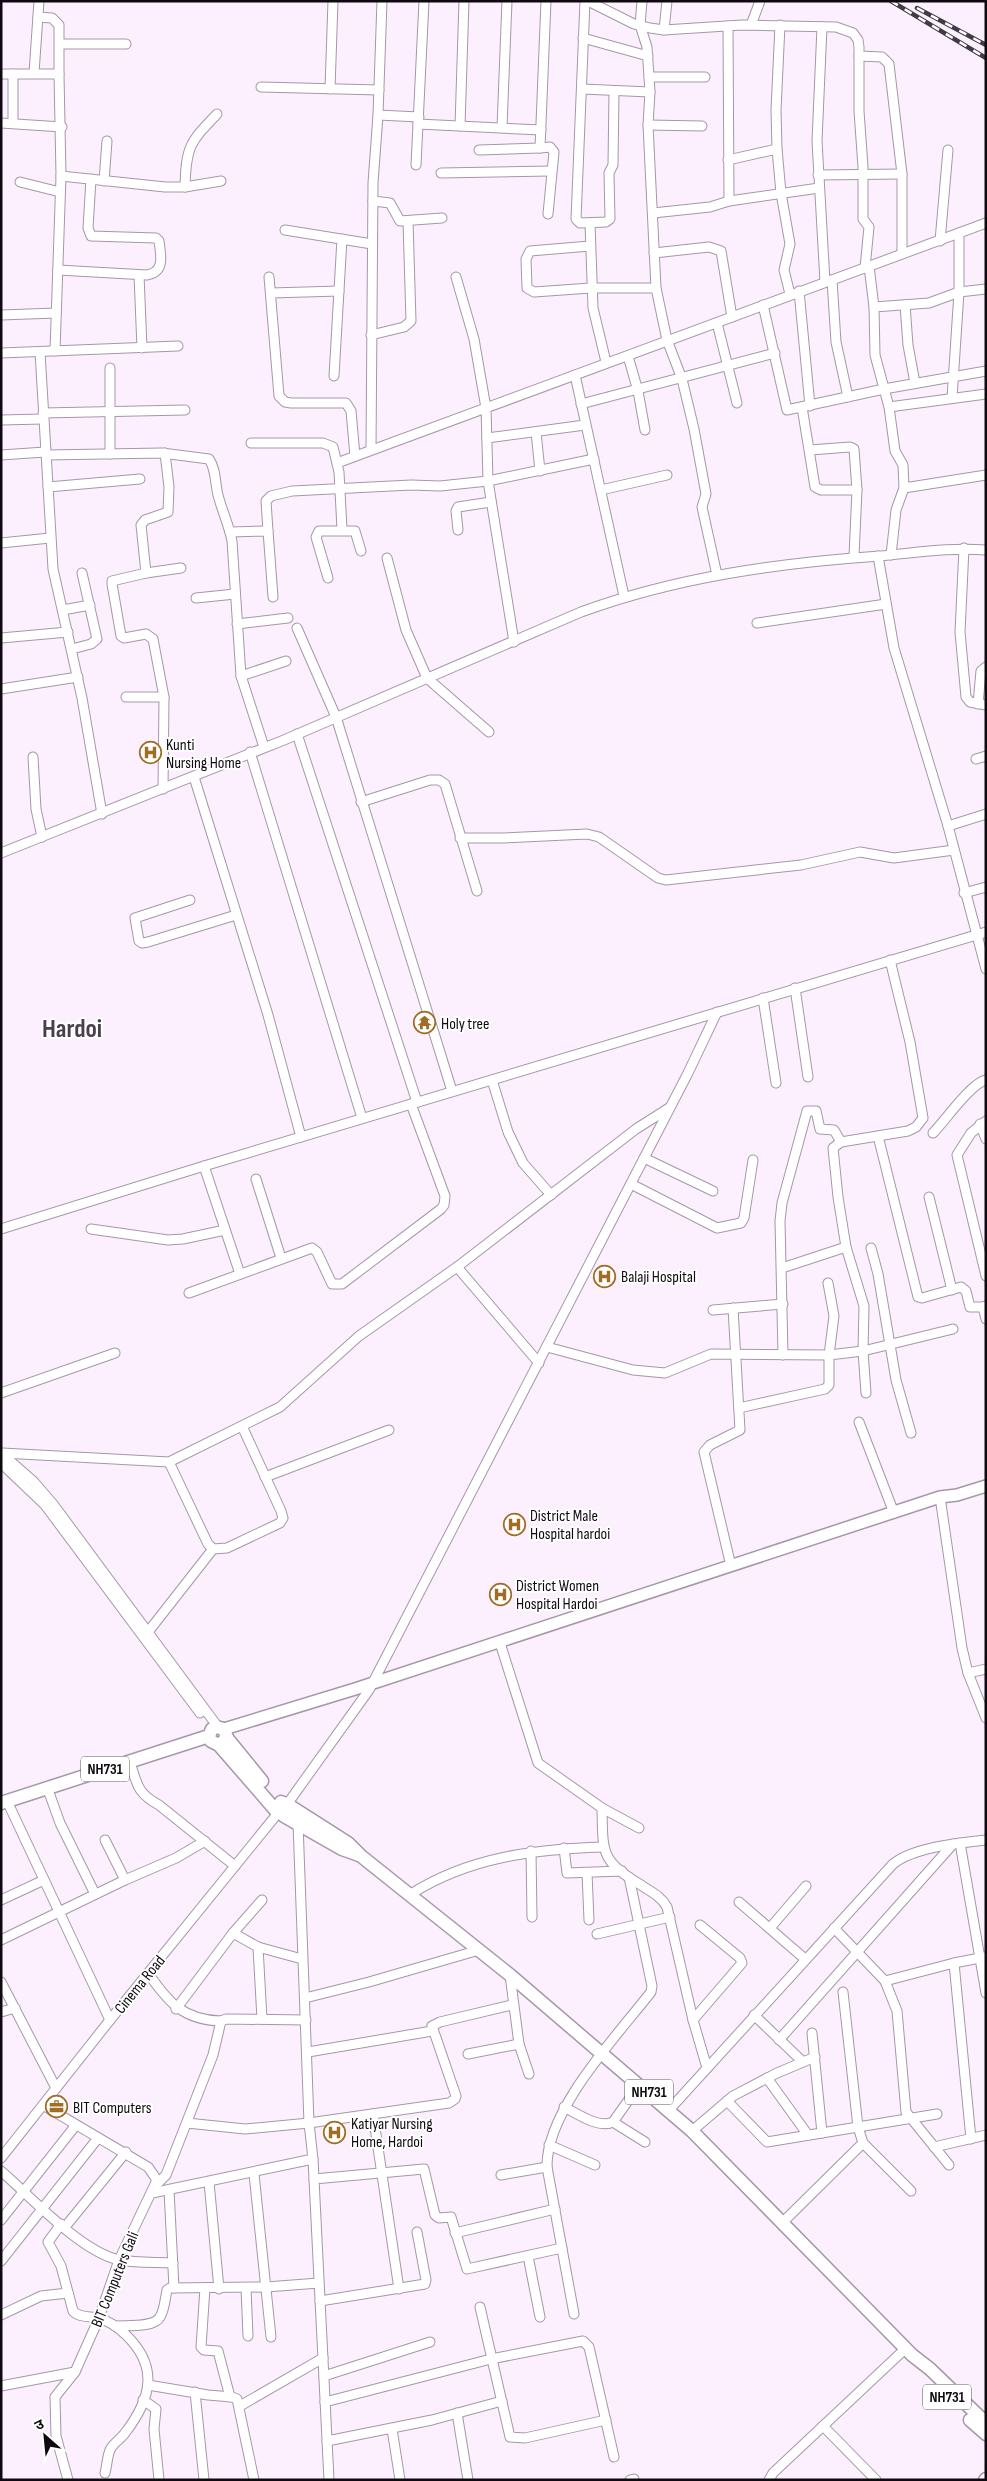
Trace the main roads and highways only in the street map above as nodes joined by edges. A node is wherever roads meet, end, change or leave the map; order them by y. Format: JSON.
{"nodes":[{"id":1,"x":986,"y":1486,"type":"edge"},
{"id":2,"x":941,"y":1501,"type":"junction"},
{"id":3,"x":370,"y":1686,"type":"junction"},
{"id":4,"x":218,"y":1734,"type":"junction"},
{"id":5,"x":4,"y":1802,"type":"edge"},
{"id":6,"x":283,"y":1808,"type":"junction"},
{"id":7,"x":361,"y":1856,"type":"junction"},
{"id":8,"x":908,"y":2352,"type":"junction"},
{"id":9,"x":986,"y":2423,"type":"edge"},
{"id":10,"x":986,"y":2434,"type":"edge"}],
"edges":[{"from":1,"to":2,"type":"main road"},
{"from":2,"to":3,"type":"main road"},
{"from":2,"to":3,"type":"main road"},
{"from":3,"to":4,"type":"main road"},
{"from":4,"to":5,"type":"highway","number":"NH731"},
{"from":4,"to":6,"type":"highway","number":"NH731"},
{"from":6,"to":7,"type":"highway","number":"NH731"},
{"from":6,"to":7,"type":"highway","number":"NH731"},
{"from":7,"to":8,"type":"highway","number":"NH731"},
{"from":8,"to":9,"type":"highway","number":"NH731"},
{"from":8,"to":10,"type":"highway","number":"NH731"}]}
